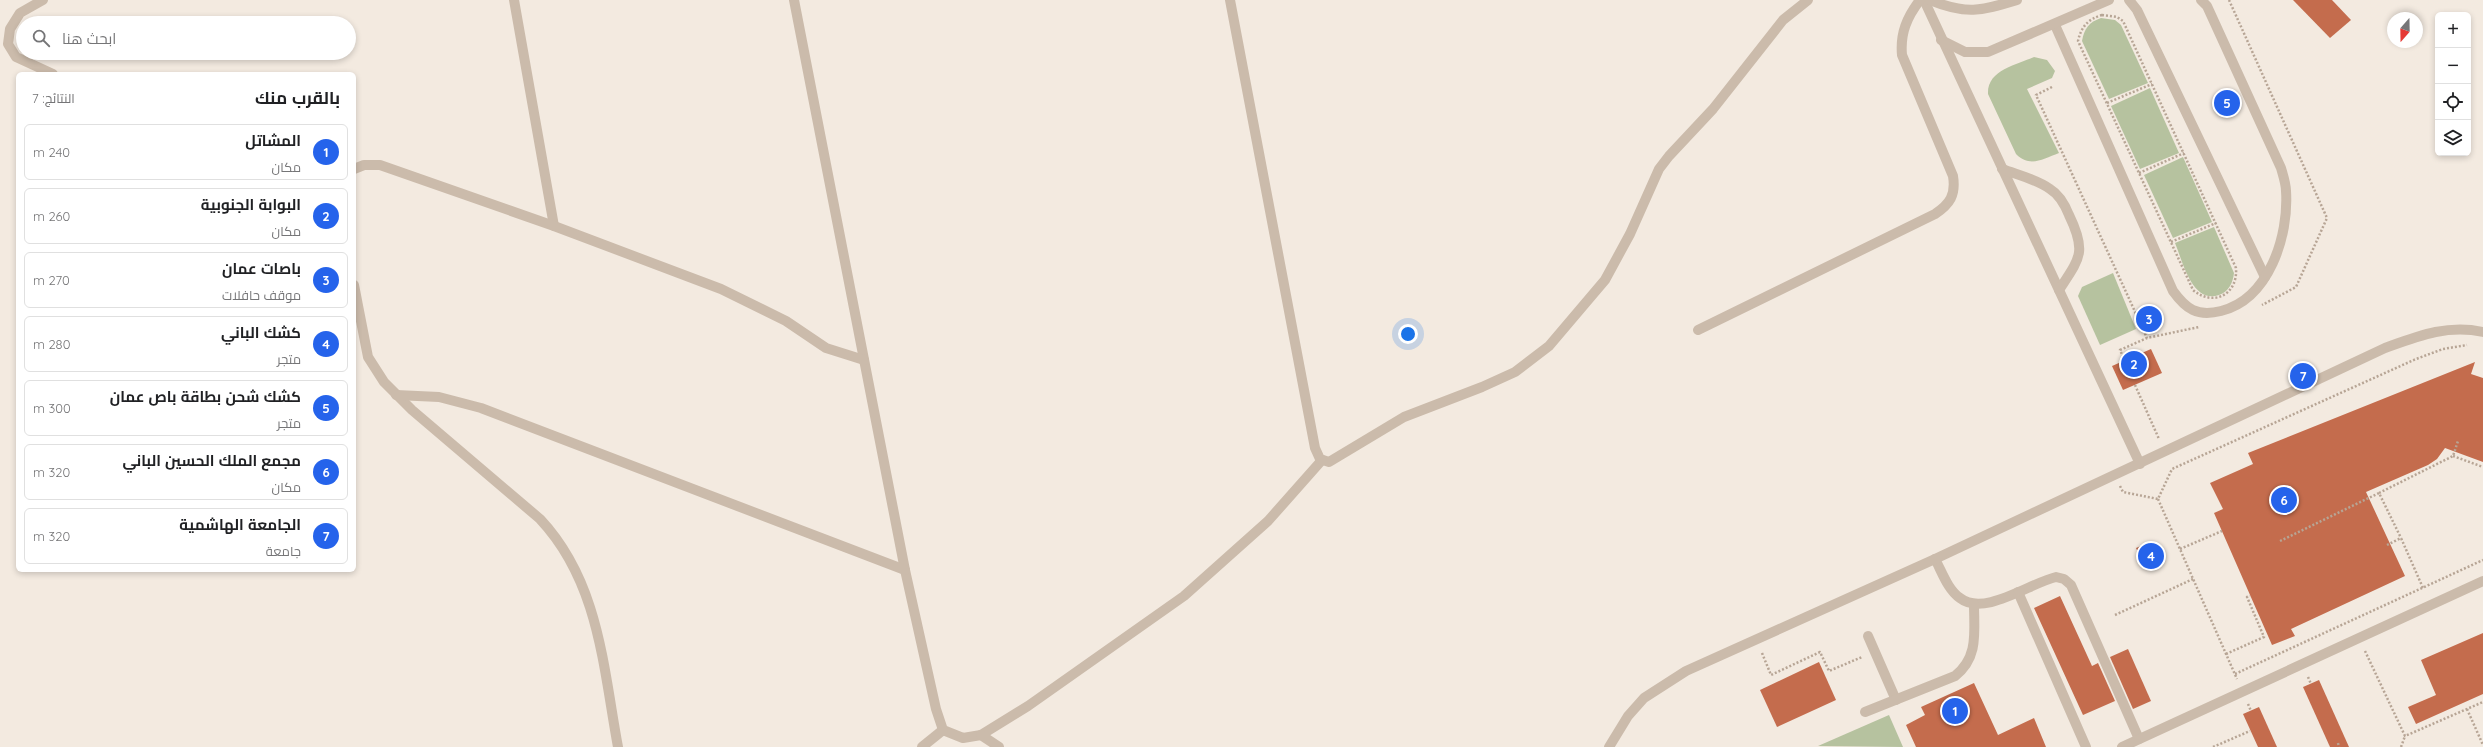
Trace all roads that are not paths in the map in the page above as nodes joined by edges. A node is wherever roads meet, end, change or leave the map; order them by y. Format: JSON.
{"nodes":[{"id":1,"x":43,"y":0,"type":"edge"},
{"id":2,"x":514,"y":0,"type":"edge"},
{"id":3,"x":794,"y":0,"type":"edge"},
{"id":4,"x":1230,"y":0,"type":"edge"},
{"id":5,"x":1808,"y":0,"type":"edge"},
{"id":6,"x":1920,"y":0,"type":"edge"},
{"id":7,"x":1924,"y":0,"type":"edge"},
{"id":8,"x":1930,"y":0,"type":"edge"},
{"id":9,"x":2017,"y":0,"type":"edge"},
{"id":10,"x":2109,"y":0,"type":"edge"},
{"id":11,"x":2129,"y":0,"type":"edge"},
{"id":12,"x":2201,"y":0,"type":"edge"},
{"id":13,"x":18,"y":16,"type":"edge"},
{"id":14,"x":16,"y":19,"type":"edge"},
{"id":15,"x":2055,"y":25,"type":"junction"},
{"id":16,"x":1941,"y":40,"type":"junction"},
{"id":17,"x":16,"y":57,"type":"edge"},
{"id":18,"x":23,"y":60,"type":"edge"},
{"id":19,"x":49,"y":72,"type":"edge"},
{"id":20,"x":356,"y":168,"type":"edge"},
{"id":21,"x":2002,"y":169,"type":"junction"},
{"id":22,"x":554,"y":226,"type":"junction"},
{"id":23,"x":2265,"y":277,"type":"junction"},
{"id":24,"x":2058,"y":290,"type":"junction"},
{"id":25,"x":356,"y":296,"type":"edge"},
{"id":26,"x":1698,"y":330,"type":"dead end"},
{"id":27,"x":2483,"y":332,"type":"edge"},
{"id":28,"x":864,"y":360,"type":"junction"},
{"id":29,"x":396,"y":395,"type":"junction"},
{"id":30,"x":1322,"y":460,"type":"junction"},
{"id":31,"x":2140,"y":464,"type":"junction"},
{"id":32,"x":1935,"y":559,"type":"junction"},
{"id":33,"x":905,"y":570,"type":"junction"},
{"id":34,"x":2483,"y":581,"type":"edge"},
{"id":35,"x":2018,"y":592,"type":"junction"},
{"id":36,"x":1974,"y":604,"type":"junction"},
{"id":37,"x":1868,"y":636,"type":"dead end"},
{"id":38,"x":1896,"y":700,"type":"junction"},
{"id":39,"x":1864,"y":712,"type":"dead end"},
{"id":40,"x":943,"y":730,"type":"junction"},
{"id":41,"x":981,"y":735,"type":"junction"},
{"id":42,"x":2139,"y":739,"type":"junction"},
{"id":43,"x":618,"y":747,"type":"edge"},
{"id":44,"x":922,"y":747,"type":"edge"},
{"id":45,"x":999,"y":747,"type":"edge"},
{"id":46,"x":1609,"y":747,"type":"edge"},
{"id":47,"x":2086,"y":747,"type":"edge"},
{"id":48,"x":2122,"y":747,"type":"edge"}],
"edges":[{"from":1,"to":13,"type":"street"},
{"from":2,"to":22,"type":"street"},
{"from":3,"to":28,"type":"street"},
{"from":4,"to":30,"type":"street"},
{"from":5,"to":30,"type":"street"},
{"from":6,"to":26,"type":"street"},
{"from":7,"to":16,"type":"street"},
{"from":8,"to":9,"type":"street"},
{"from":10,"to":15,"type":"street"},
{"from":11,"to":23,"type":"street"},
{"from":12,"to":23,"type":"street"},
{"from":14,"to":17,"type":"street"},
{"from":15,"to":16,"type":"street"},
{"from":15,"to":23,"type":"street"},
{"from":16,"to":21,"type":"street"},
{"from":18,"to":19,"type":"street"},
{"from":20,"to":22,"type":"street"},
{"from":21,"to":24,"type":"street"},
{"from":21,"to":24,"type":"street"},
{"from":22,"to":28,"type":"street"},
{"from":24,"to":31,"type":"street"},
{"from":25,"to":29,"type":"street"},
{"from":27,"to":31,"type":"street"},
{"from":28,"to":33,"type":"street"},
{"from":29,"to":33,"type":"street"},
{"from":29,"to":43,"type":"street"},
{"from":30,"to":41,"type":"street"},
{"from":31,"to":32,"type":"street"},
{"from":32,"to":36,"type":"street"},
{"from":32,"to":46,"type":"street"},
{"from":33,"to":40,"type":"street"},
{"from":34,"to":42,"type":"street"},
{"from":35,"to":36,"type":"street"},
{"from":35,"to":42,"type":"street"},
{"from":35,"to":47,"type":"street"},
{"from":36,"to":38,"type":"street"},
{"from":37,"to":38,"type":"street"},
{"from":38,"to":39,"type":"street"},
{"from":40,"to":41,"type":"street"},
{"from":40,"to":44,"type":"street"},
{"from":41,"to":45,"type":"street"},
{"from":42,"to":48,"type":"street"}]}
